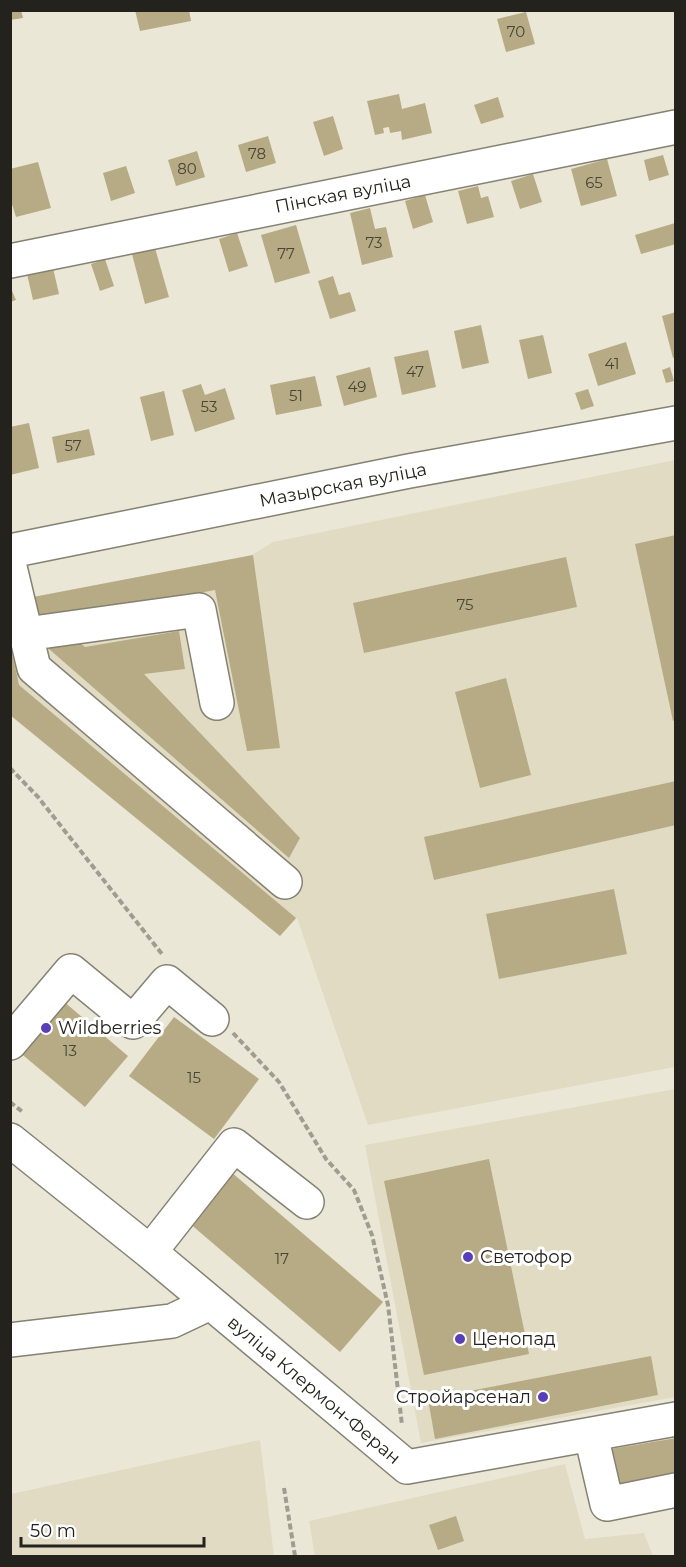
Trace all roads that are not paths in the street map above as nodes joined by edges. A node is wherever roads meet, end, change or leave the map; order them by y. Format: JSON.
{"nodes":[{"id":1,"x":675,"y":127,"type":"edge"},
{"id":2,"x":10,"y":261,"type":"edge"},
{"id":3,"x":675,"y":423,"type":"edge"},
{"id":4,"x":10,"y":551,"type":"edge"},
{"id":5,"x":10,"y":567,"type":"edge"},
{"id":6,"x":26,"y":634,"type":"junction"},
{"id":7,"x":217,"y":703,"type":"dead end"},
{"id":8,"x":285,"y":882,"type":"dead end"},
{"id":9,"x":222,"y":1025,"type":"road end"},
{"id":10,"x":10,"y":1043,"type":"edge"},
{"id":11,"x":20,"y":1129,"type":"edge"},
{"id":12,"x":307,"y":1202,"type":"dead end"},
{"id":13,"x":150,"y":1252,"type":"junction"},
{"id":14,"x":210,"y":1303,"type":"junction"},
{"id":15,"x":10,"y":1340,"type":"edge"},
{"id":16,"x":675,"y":1419,"type":"edge"},
{"id":17,"x":591,"y":1435,"type":"junction"},
{"id":18,"x":675,"y":1490,"type":"edge"}],
"edges":[{"from":1,"to":2,"type":"street","name":"Пінская вуліца"},
{"from":3,"to":4,"type":"street","name":"Мазырская вуліца"},
{"from":5,"to":6,"type":"street"},
{"from":6,"to":7,"type":"street"},
{"from":6,"to":8,"type":"street"},
{"from":9,"to":10,"type":"street"},
{"from":11,"to":13,"type":"street","name":"вуліца Клермон-Феран"},
{"from":12,"to":13,"type":"street"},
{"from":13,"to":14,"type":"street","name":"вуліца Клермон-Феран"},
{"from":14,"to":15,"type":"street"},
{"from":14,"to":17,"type":"street","name":"вуліца Клермон-Феран"},
{"from":16,"to":17,"type":"street","name":"вуліца Клермон-Феран"},
{"from":17,"to":18,"type":"street"}]}
